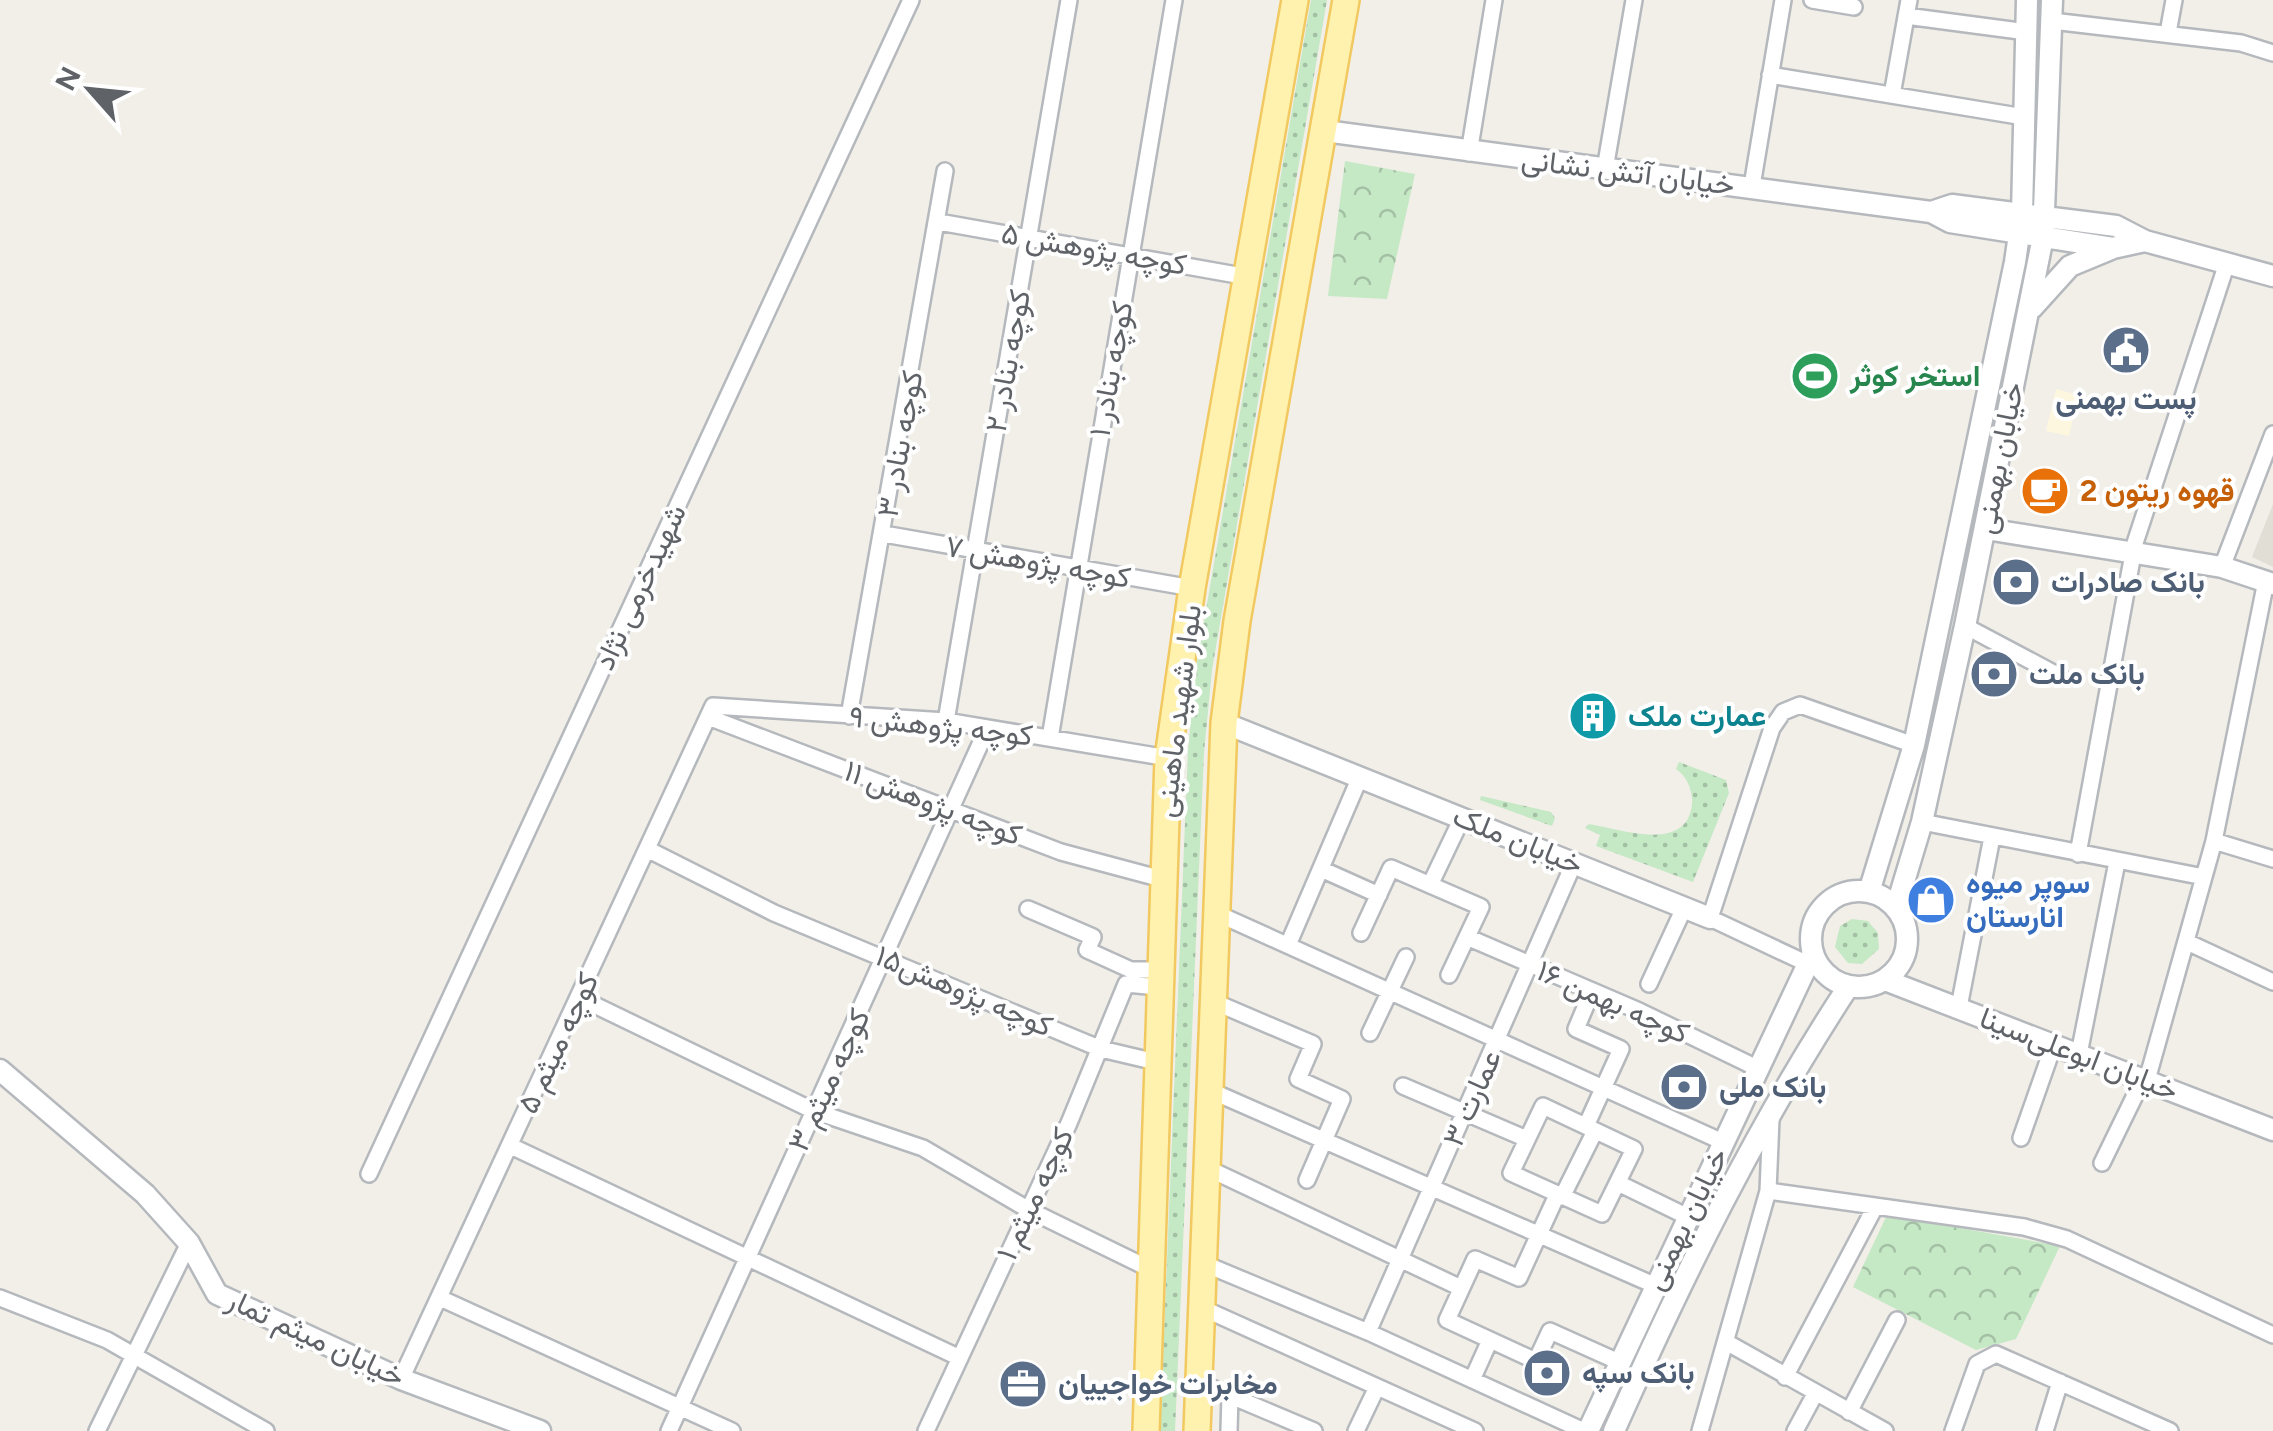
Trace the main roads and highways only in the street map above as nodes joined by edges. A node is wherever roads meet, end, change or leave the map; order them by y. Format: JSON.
{"nodes":[{"id":1,"x":1295,"y":0,"type":"edge"},
{"id":2,"x":1346,"y":0,"type":"edge"},
{"id":3,"x":1146,"y":1431,"type":"edge"},
{"id":4,"x":1197,"y":1431,"type":"edge"}],
"edges":[{"from":1,"to":3,"type":"main road","name":"بلوار شهید ماهینی"},
{"from":2,"to":4,"type":"main road","name":"بلوار شهید ماهینی"}]}
